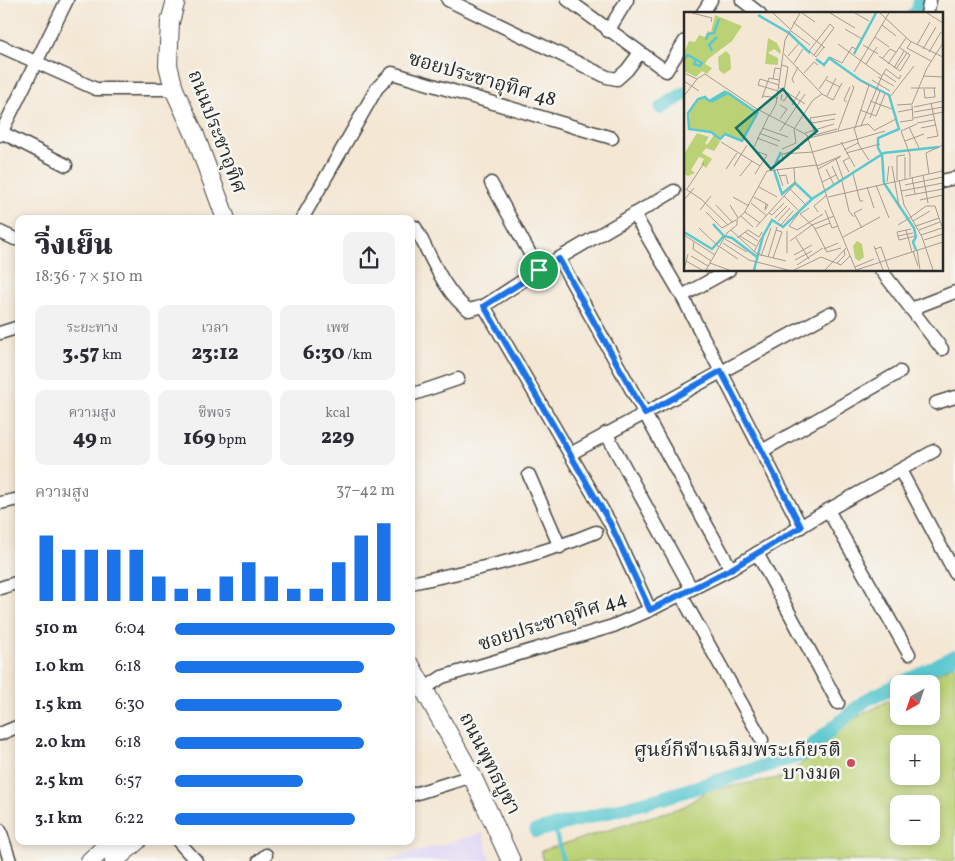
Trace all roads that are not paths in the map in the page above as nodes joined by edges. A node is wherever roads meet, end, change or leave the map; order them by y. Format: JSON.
{"nodes":[{"id":1,"x":67,"y":0,"type":"edge"},
{"id":2,"x":176,"y":0,"type":"edge"},
{"id":3,"x":448,"y":0,"type":"edge"},
{"id":4,"x":568,"y":0,"type":"edge"},
{"id":5,"x":627,"y":0,"type":"edge"},
{"id":6,"x":710,"y":0,"type":"edge"},
{"id":7,"x":742,"y":0,"type":"edge"},
{"id":8,"x":703,"y":12,"type":"edge"},
{"id":9,"x":757,"y":12,"type":"edge"},
{"id":10,"x":608,"y":31,"type":"junction"},
{"id":11,"x":684,"y":43,"type":"edge"},
{"id":12,"x":0,"y":46,"type":"edge"},
{"id":13,"x":639,"y":54,"type":"junction"},
{"id":14,"x":35,"y":62,"type":"junction"},
{"id":15,"x":174,"y":89,"type":"junction"},
{"id":16,"x":1,"y":134,"type":"edge"},
{"id":17,"x":612,"y":138,"type":"dead end"},
{"id":18,"x":66,"y":165,"type":"dead end"},
{"id":19,"x":955,"y":178,"type":"edge"},
{"id":20,"x":942,"y":180,"type":"edge"},
{"id":21,"x":490,"y":183,"type":"dead end"},
{"id":22,"x":674,"y":191,"type":"dead end"},
{"id":23,"x":634,"y":214,"type":"junction"},
{"id":24,"x":225,"y":215,"type":"edge"},
{"id":25,"x":304,"y":215,"type":"edge"},
{"id":26,"x":415,"y":227,"type":"dead end"},
{"id":27,"x":0,"y":232,"type":"edge"},
{"id":28,"x":15,"y":239,"type":"edge"},
{"id":29,"x":559,"y":259,"type":"junction"},
{"id":30,"x":539,"y":270,"type":"junction"},
{"id":31,"x":727,"y":271,"type":"edge"},
{"id":32,"x":882,"y":271,"type":"edge"},
{"id":33,"x":955,"y":292,"type":"edge"},
{"id":34,"x":682,"y":296,"type":"junction"},
{"id":35,"x":484,"y":306,"type":"junction"},
{"id":36,"x":911,"y":309,"type":"junction"},
{"id":37,"x":830,"y":313,"type":"dead end"},
{"id":38,"x":15,"y":328,"type":"edge"},
{"id":39,"x":0,"y":332,"type":"edge"},
{"id":40,"x":942,"y":349,"type":"dead end"},
{"id":41,"x":721,"y":371,"type":"junction"},
{"id":42,"x":900,"y":372,"type":"dead end"},
{"id":43,"x":458,"y":379,"type":"dead end"},
{"id":44,"x":415,"y":395,"type":"edge"},
{"id":45,"x":955,"y":397,"type":"edge"},
{"id":46,"x":936,"y":403,"type":"dead end"},
{"id":47,"x":645,"y":414,"type":"junction"},
{"id":48,"x":606,"y":433,"type":"junction"},
{"id":49,"x":762,"y":451,"type":"junction"},
{"id":50,"x":934,"y":451,"type":"dead end"},
{"id":51,"x":570,"y":454,"type":"junction"},
{"id":52,"x":900,"y":470,"type":"junction"},
{"id":53,"x":529,"y":475,"type":"dead end"},
{"id":54,"x":15,"y":500,"type":"edge"},
{"id":55,"x":0,"y":503,"type":"edge"},
{"id":56,"x":828,"y":510,"type":"junction"},
{"id":57,"x":801,"y":527,"type":"junction"},
{"id":58,"x":596,"y":532,"type":"dead end"},
{"id":59,"x":560,"y":547,"type":"junction"},
{"id":60,"x":757,"y":553,"type":"junction"},
{"id":61,"x":731,"y":569,"type":"junction"},
{"id":62,"x":955,"y":572,"type":"edge"},
{"id":63,"x":415,"y":582,"type":"edge"},
{"id":64,"x":15,"y":583,"type":"edge"},
{"id":65,"x":0,"y":588,"type":"edge"},
{"id":66,"x":686,"y":591,"type":"junction"},
{"id":67,"x":650,"y":610,"type":"junction"},
{"id":68,"x":909,"y":654,"type":"dead end"},
{"id":69,"x":415,"y":680,"type":"edge"},
{"id":70,"x":838,"y":703,"type":"dead end"},
{"id":71,"x":15,"y":729,"type":"edge"},
{"id":72,"x":0,"y":734,"type":"edge"},
{"id":73,"x":762,"y":740,"type":"dead end"},
{"id":74,"x":472,"y":776,"type":"junction"},
{"id":75,"x":415,"y":793,"type":"edge"},
{"id":76,"x":0,"y":830,"type":"edge"},
{"id":77,"x":131,"y":845,"type":"edge"},
{"id":78,"x":182,"y":845,"type":"edge"},
{"id":79,"x":117,"y":855,"type":"edge"},
{"id":80,"x":10,"y":861,"type":"edge"},
{"id":81,"x":90,"y":861,"type":"edge"},
{"id":82,"x":196,"y":861,"type":"edge"},
{"id":83,"x":511,"y":861,"type":"edge"}],
"edges":[{"from":1,"to":14,"type":"street"},
{"from":2,"to":15,"type":"main road","name":"ถนนประชาอุทิศ"},
{"from":3,"to":13,"type":"street"},
{"from":4,"to":10,"type":"street"},
{"from":5,"to":10,"type":"street"},
{"from":6,"to":8,"type":"street"},
{"from":7,"to":9,"type":"street"},
{"from":10,"to":13,"type":"street"},
{"from":11,"to":13,"type":"street"},
{"from":12,"to":14,"type":"street"},
{"from":14,"to":15,"type":"street"},
{"from":14,"to":16,"type":"street"},
{"from":15,"to":24,"type":"main road","name":"ถนนประชาอุทิศ"},
{"from":16,"to":18,"type":"street"},
{"from":17,"to":25,"type":"street","name":"ซอยประชาอุทิศ 48"},
{"from":19,"to":20,"type":"street"},
{"from":21,"to":30,"type":"street"},
{"from":22,"to":23,"type":"street"},
{"from":23,"to":29,"type":"street"},
{"from":23,"to":34,"type":"street"},
{"from":26,"to":35,"type":"street"},
{"from":27,"to":28,"type":"street"},
{"from":29,"to":30,"type":"street"},
{"from":29,"to":47,"type":"street"},
{"from":30,"to":35,"type":"street"},
{"from":31,"to":34,"type":"street"},
{"from":32,"to":36,"type":"street"},
{"from":33,"to":36,"type":"street"},
{"from":34,"to":41,"type":"street"},
{"from":35,"to":51,"type":"street"},
{"from":36,"to":40,"type":"street"},
{"from":37,"to":41,"type":"street"},
{"from":38,"to":39,"type":"street"},
{"from":41,"to":47,"type":"street"},
{"from":41,"to":49,"type":"street"},
{"from":42,"to":49,"type":"street"},
{"from":43,"to":44,"type":"street"},
{"from":45,"to":46,"type":"street"},
{"from":47,"to":48,"type":"street"},
{"from":47,"to":61,"type":"street"},
{"from":48,"to":51,"type":"street"},
{"from":48,"to":66,"type":"street"},
{"from":49,"to":57,"type":"street"},
{"from":50,"to":52,"type":"street","name":"ซอยประชาอุทิศ 44"},
{"from":51,"to":67,"type":"street"},
{"from":52,"to":56,"type":"street","name":"ซอยประชาอุทิศ 44"},
{"from":52,"to":62,"type":"street"},
{"from":53,"to":59,"type":"street"},
{"from":54,"to":55,"type":"street"},
{"from":56,"to":57,"type":"street","name":"ซอยประชาอุทิศ 44"},
{"from":56,"to":68,"type":"street"},
{"from":57,"to":60,"type":"street","name":"ซอยประชาอุทิศ 44"},
{"from":58,"to":59,"type":"street"},
{"from":59,"to":63,"type":"street"},
{"from":60,"to":61,"type":"street","name":"ซอยประชาอุทิศ 44"},
{"from":60,"to":70,"type":"street"},
{"from":61,"to":66,"type":"street","name":"ซอยประชาอุทิศ 44"},
{"from":64,"to":65,"type":"street"},
{"from":66,"to":67,"type":"street","name":"ซอยประชาอุทิศ 44"},
{"from":66,"to":73,"type":"street"},
{"from":67,"to":69,"type":"street","name":"ซอยประชาอุทิศ 44"},
{"from":69,"to":74,"type":"main road","name":"ถนนพุทธบูชา"},
{"from":71,"to":72,"type":"street"},
{"from":74,"to":75,"type":"street"},
{"from":74,"to":83,"type":"main road","name":"ถนนพุทธบูชา"},
{"from":76,"to":80,"type":"street"},
{"from":77,"to":79,"type":"main road"},
{"from":78,"to":82,"type":"street"},
{"from":79,"to":81,"type":"main road"}]}
